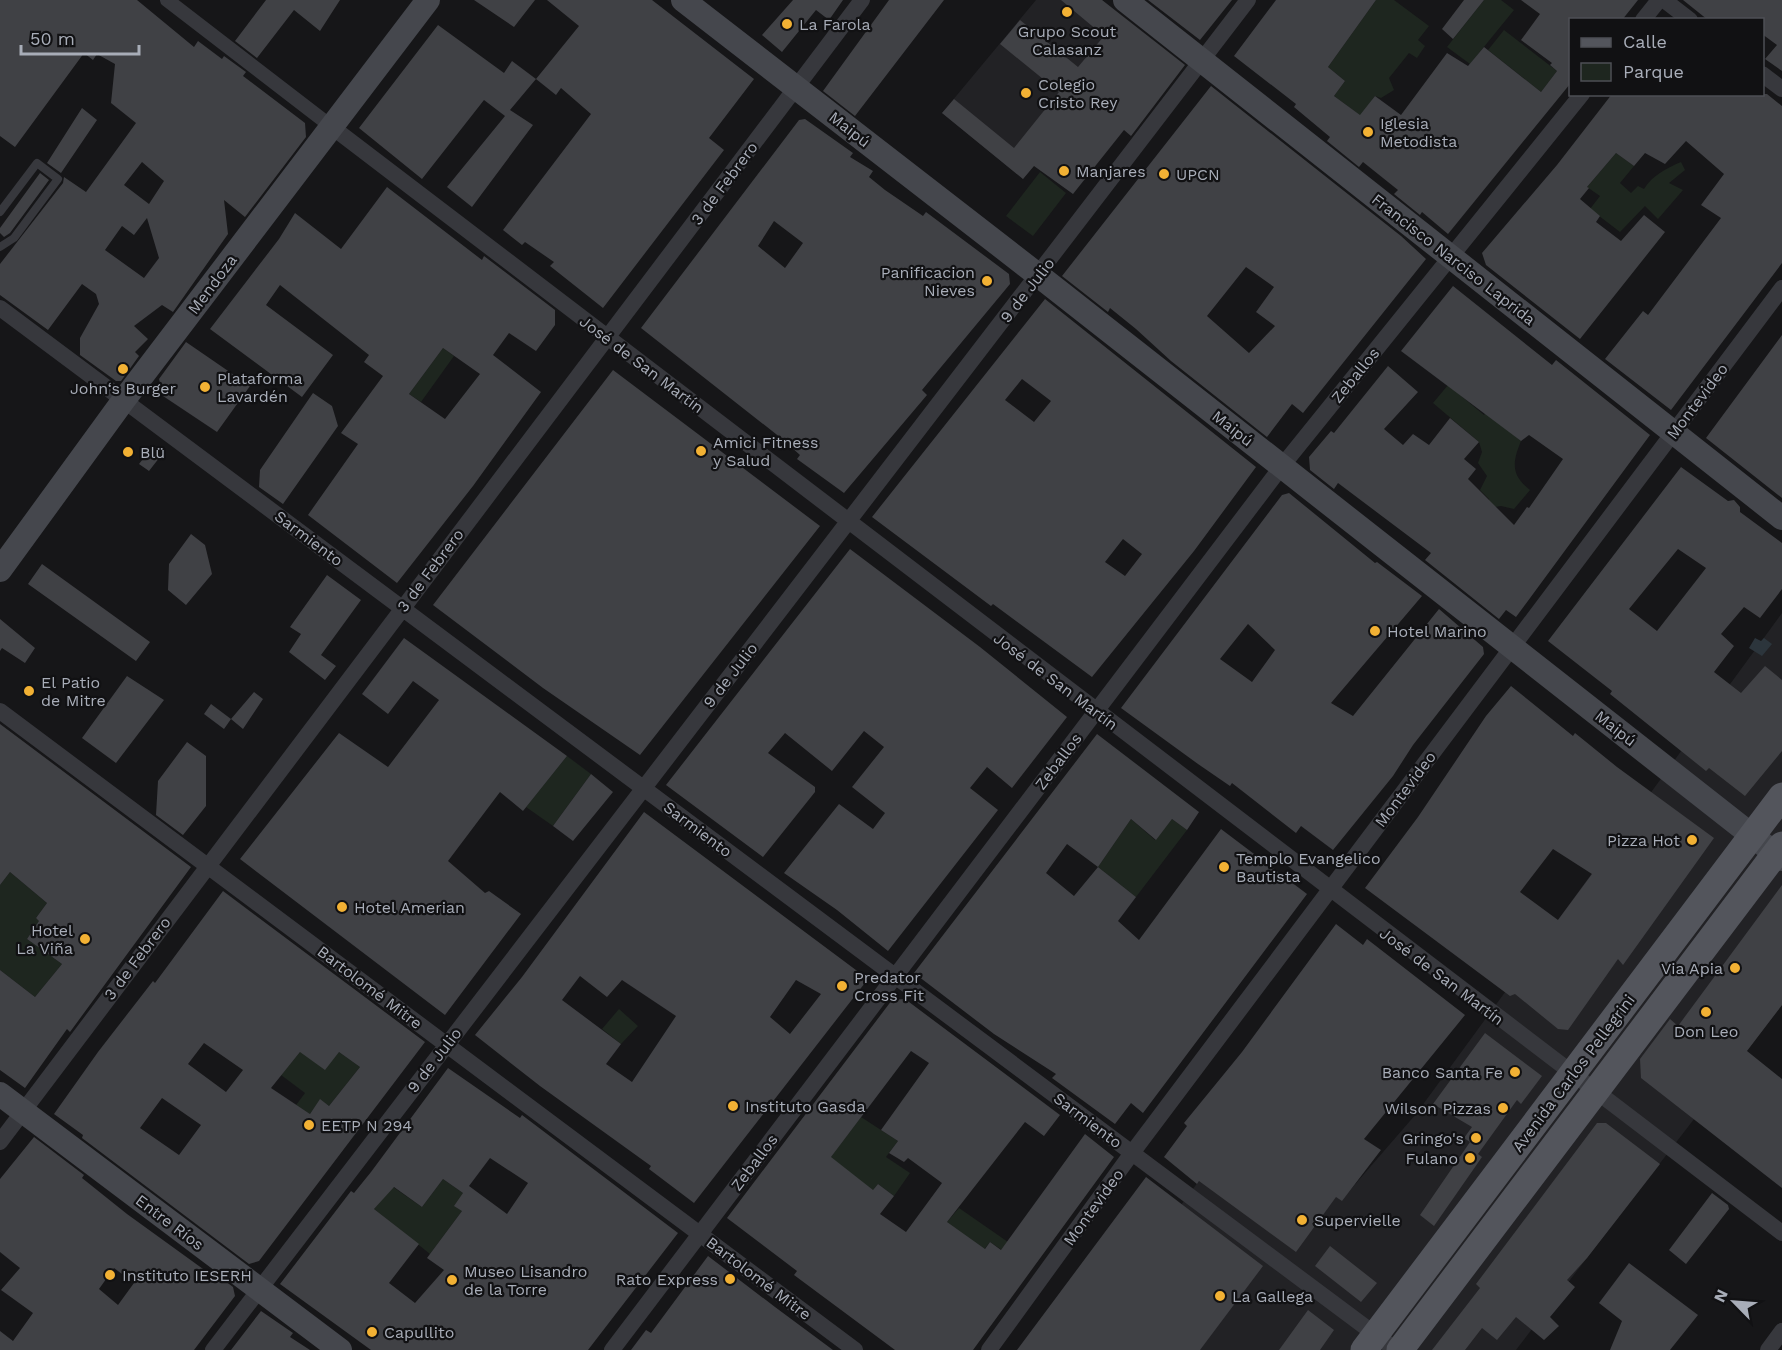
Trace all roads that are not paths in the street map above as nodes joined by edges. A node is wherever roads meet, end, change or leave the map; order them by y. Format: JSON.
{"nodes":[{"id":1,"x":167,"y":0,"type":"edge"},
{"id":2,"x":428,"y":0,"type":"edge"},
{"id":3,"x":683,"y":0,"type":"edge"},
{"id":4,"x":862,"y":0,"type":"edge"},
{"id":5,"x":1125,"y":0,"type":"edge"},
{"id":6,"x":1248,"y":0,"type":"edge"},
{"id":7,"x":1659,"y":0,"type":"edge"},
{"id":8,"x":1664,"y":0,"type":"edge"},
{"id":9,"x":1645,"y":18,"type":"edge"},
{"id":10,"x":1687,"y":18,"type":"edge"},
{"id":11,"x":1203,"y":61,"type":"junction"},
{"id":12,"x":1764,"y":76,"type":"edge"},
{"id":13,"x":797,"y":88,"type":"junction"},
{"id":14,"x":1782,"y":89,"type":"edge"},
{"id":15,"x":1580,"y":96,"type":"edge"},
{"id":16,"x":332,"y":127,"type":"junction"},
{"id":17,"x":0,"y":212,"type":"edge"},
{"id":18,"x":0,"y":246,"type":"edge"},
{"id":19,"x":1451,"y":256,"type":"junction"},
{"id":20,"x":1038,"y":275,"type":"junction"},
{"id":21,"x":1782,"y":288,"type":"edge"},
{"id":22,"x":0,"y":308,"type":"edge"},
{"id":23,"x":607,"y":338,"type":"junction"},
{"id":24,"x":123,"y":401,"type":"junction"},
{"id":25,"x":1674,"y":432,"type":"junction"},
{"id":26,"x":1282,"y":466,"type":"junction"},
{"id":27,"x":1782,"y":518,"type":"edge"},
{"id":28,"x":848,"y":522,"type":"junction"},
{"id":29,"x":0,"y":570,"type":"edge"},
{"id":30,"x":402,"y":608,"type":"junction"},
{"id":31,"x":1512,"y":647,"type":"junction"},
{"id":32,"x":0,"y":711,"type":"edge"},
{"id":33,"x":1096,"y":711,"type":"junction"},
{"id":34,"x":643,"y":788,"type":"junction"},
{"id":35,"x":1782,"y":796,"type":"edge"},
{"id":36,"x":1752,"y":836,"type":"junction"},
{"id":37,"x":1780,"y":852,"type":"edge"},
{"id":38,"x":207,"y":865,"type":"junction"},
{"id":39,"x":1329,"y":890,"type":"junction"},
{"id":40,"x":895,"y":976,"type":"junction"},
{"id":41,"x":446,"y":1044,"type":"junction"},
{"id":42,"x":1572,"y":1075,"type":"junction"},
{"id":43,"x":1594,"y":1092,"type":"junction"},
{"id":44,"x":0,"y":1094,"type":"edge"},
{"id":45,"x":23,"y":1111,"type":"junction"},
{"id":46,"x":0,"y":1142,"type":"edge"},
{"id":47,"x":1132,"y":1153,"type":"junction"},
{"id":48,"x":1782,"y":1233,"type":"edge"},
{"id":49,"x":699,"y":1234,"type":"junction"},
{"id":50,"x":259,"y":1288,"type":"junction"},
{"id":51,"x":1782,"y":1331,"type":"edge"},
{"id":52,"x":1384,"y":1346,"type":"edge"},
{"id":53,"x":213,"y":1350,"type":"edge"},
{"id":54,"x":340,"y":1350,"type":"edge"},
{"id":55,"x":612,"y":1350,"type":"edge"},
{"id":56,"x":855,"y":1350,"type":"edge"},
{"id":57,"x":989,"y":1350,"type":"edge"},
{"id":58,"x":1768,"y":1350,"type":"edge"}],
"edges":[{"from":1,"to":16,"type":"street"},
{"from":2,"to":16,"type":"main road","name":"Mendoza"},
{"from":3,"to":13,"type":"main road","name":"Maipú"},
{"from":4,"to":13,"type":"street","name":"3 de Febrero"},
{"from":5,"to":11,"type":"main road","name":"Francisco Narciso Laprida"},
{"from":6,"to":11,"type":"street","name":"9 de Julio"},
{"from":7,"to":9,"type":"street"},
{"from":8,"to":10,"type":"street"},
{"from":11,"to":19,"type":"main road","name":"Francisco Narciso Laprida"},
{"from":11,"to":20,"type":"street","name":"9 de Julio"},
{"from":12,"to":14,"type":"street"},
{"from":13,"to":20,"type":"main road","name":"Maipú"},
{"from":13,"to":23,"type":"street","name":"3 de Febrero"},
{"from":15,"to":19,"type":"street","name":"Zeballos"},
{"from":16,"to":23,"type":"street","name":"José de San Martín"},
{"from":16,"to":24,"type":"main road","name":"Mendoza"},
{"from":17,"to":18,"type":"lane"},
{"from":19,"to":25,"type":"main road","name":"Francisco Narciso Laprida"},
{"from":19,"to":26,"type":"street","name":"Zeballos"},
{"from":20,"to":26,"type":"main road","name":"Maipú"},
{"from":20,"to":28,"type":"street","name":"9 de Julio"},
{"from":21,"to":25,"type":"street","name":"Montevideo"},
{"from":22,"to":24,"type":"street","name":"Sarmiento"},
{"from":23,"to":28,"type":"street","name":"José de San Martín"},
{"from":23,"to":30,"type":"street","name":"3 de Febrero"},
{"from":24,"to":29,"type":"main road","name":"Mendoza"},
{"from":24,"to":30,"type":"street","name":"Sarmiento"},
{"from":25,"to":27,"type":"main road","name":"Francisco Narciso Laprida"},
{"from":25,"to":31,"type":"street","name":"Montevideo"},
{"from":26,"to":31,"type":"main road","name":"Maipú"},
{"from":26,"to":33,"type":"street","name":"Zeballos"},
{"from":28,"to":33,"type":"street","name":"José de San Martín"},
{"from":28,"to":34,"type":"street","name":"9 de Julio"},
{"from":30,"to":34,"type":"street","name":"Sarmiento"},
{"from":30,"to":38,"type":"street","name":"3 de Febrero"},
{"from":31,"to":36,"type":"main road","name":"Maipú"},
{"from":31,"to":39,"type":"street","name":"Montevideo"},
{"from":32,"to":38,"type":"street","name":"Bartolomé Mitre"},
{"from":33,"to":39,"type":"street","name":"José de San Martín"},
{"from":33,"to":40,"type":"street","name":"Zeballos"},
{"from":34,"to":40,"type":"street","name":"Sarmiento"},
{"from":34,"to":41,"type":"street","name":"9 de Julio"},
{"from":35,"to":36,"type":"main road","name":"Avenida Carlos Pellegrini"},
{"from":36,"to":37,"type":"main road","name":"Maipú"},
{"from":36,"to":42,"type":"main road","name":"Avenida Carlos Pellegrini"},
{"from":37,"to":43,"type":"main road","name":"Avenida Carlos Pellegrini"},
{"from":38,"to":41,"type":"street","name":"Bartolomé Mitre"},
{"from":38,"to":45,"type":"street","name":"3 de Febrero"},
{"from":39,"to":42,"type":"street","name":"José de San Martín"},
{"from":39,"to":47,"type":"street","name":"Montevideo"},
{"from":40,"to":47,"type":"street","name":"Sarmiento"},
{"from":40,"to":49,"type":"street","name":"Zeballos"},
{"from":41,"to":49,"type":"street","name":"Bartolomé Mitre"},
{"from":41,"to":50,"type":"street","name":"9 de Julio"},
{"from":42,"to":43,"type":"street","name":"José de San Martín"},
{"from":42,"to":52,"type":"main road","name":"Avenida Carlos Pellegrini"},
{"from":43,"to":48,"type":"street","name":"José de San Martín"},
{"from":43,"to":52,"type":"main road","name":"Avenida Carlos Pellegrini"},
{"from":44,"to":45,"type":"main road","name":"Entre Ríos"},
{"from":45,"to":46,"type":"street","name":"3 de Febrero"},
{"from":45,"to":50,"type":"main road","name":"Entre Ríos"},
{"from":47,"to":52,"type":"street","name":"Sarmiento"},
{"from":47,"to":57,"type":"street","name":"Montevideo"},
{"from":49,"to":55,"type":"street","name":"Zeballos"},
{"from":49,"to":56,"type":"street","name":"Bartolomé Mitre"},
{"from":50,"to":53,"type":"street","name":"9 de Julio"},
{"from":50,"to":54,"type":"main road","name":"Entre Ríos"},
{"from":51,"to":58,"type":"street"}]}
